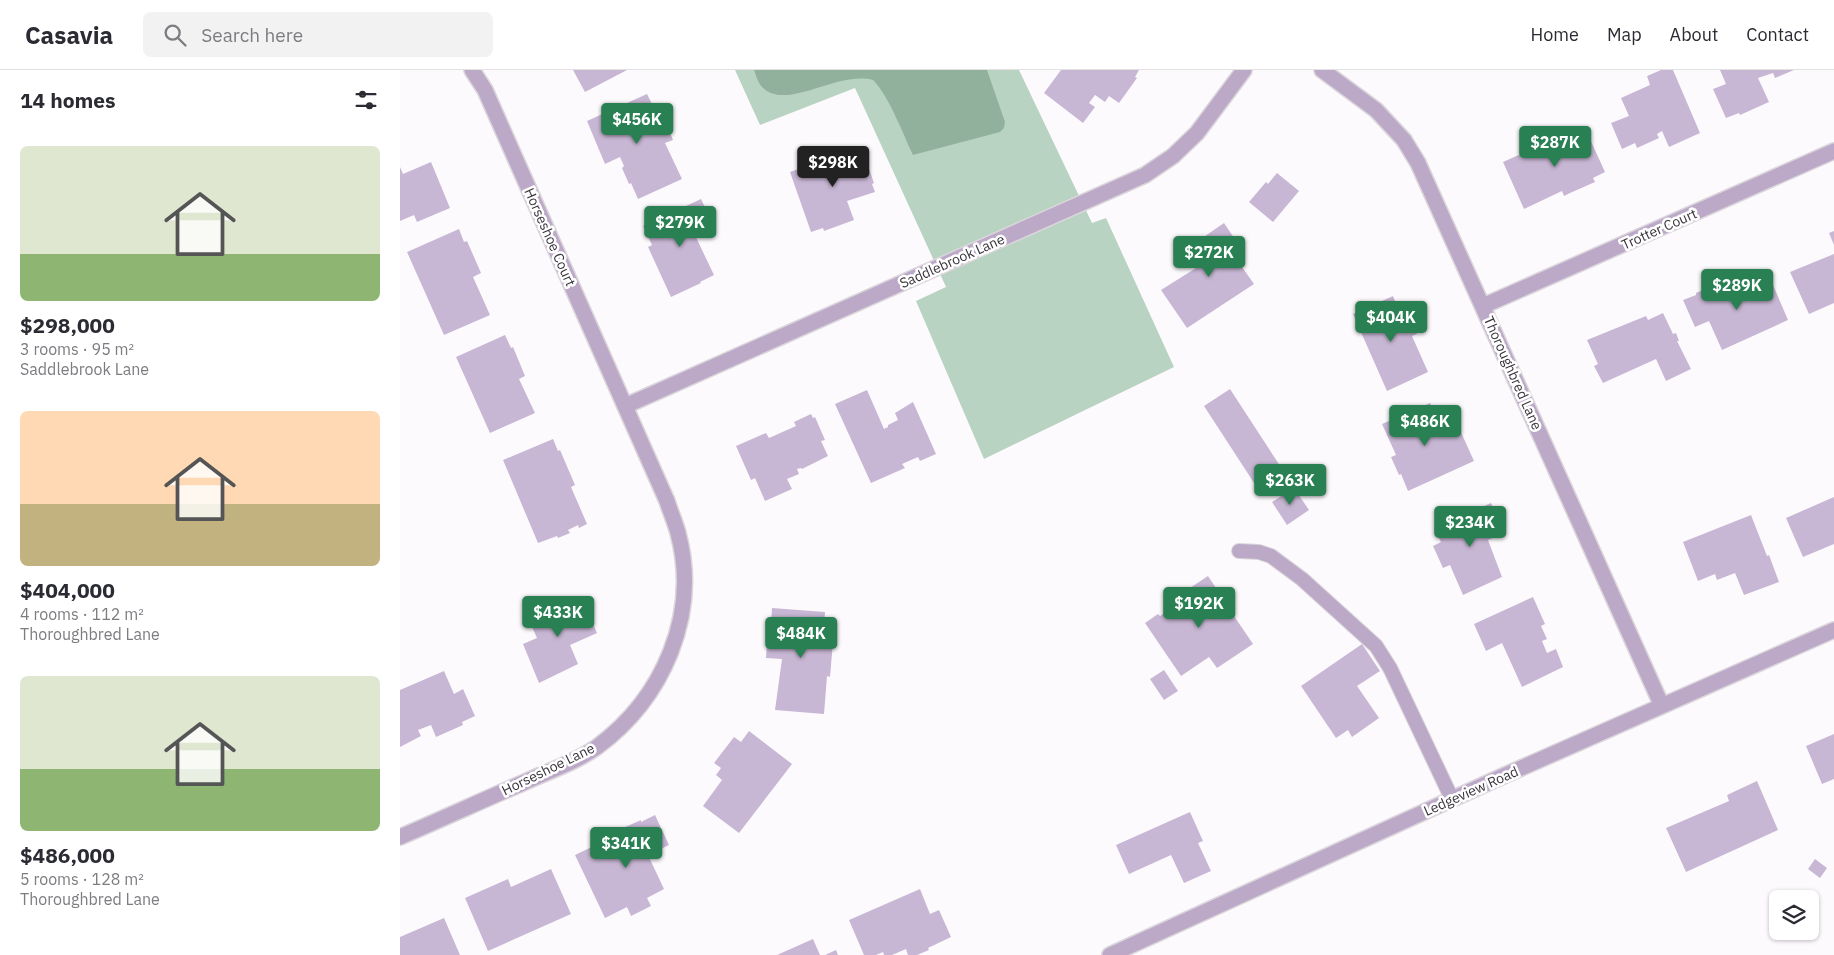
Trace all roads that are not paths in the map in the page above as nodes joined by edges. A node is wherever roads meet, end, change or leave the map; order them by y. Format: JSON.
{"nodes":[{"id":1,"x":472,"y":70,"type":"edge"},
{"id":2,"x":1244,"y":70,"type":"edge"},
{"id":3,"x":1322,"y":70,"type":"edge"},
{"id":4,"x":1834,"y":151,"type":"edge"},
{"id":5,"x":1483,"y":306,"type":"junction"},
{"id":6,"x":625,"y":406,"type":"junction"},
{"id":7,"x":1239,"y":550,"type":"dead end"},
{"id":8,"x":1834,"y":630,"type":"edge"},
{"id":9,"x":1662,"y":706,"type":"junction"},
{"id":10,"x":1452,"y":799,"type":"junction"},
{"id":11,"x":400,"y":837,"type":"edge"},
{"id":12,"x":1110,"y":955,"type":"edge"}],
"edges":[{"from":1,"to":6,"type":"street","name":"Horseshoe Court"},
{"from":2,"to":6,"type":"street","name":"Saddlebrook Lane"},
{"from":3,"to":5,"type":"street","name":"Thoroughbred Lane"},
{"from":4,"to":5,"type":"street","name":"Trotter Court"},
{"from":5,"to":9,"type":"street","name":"Thoroughbred Lane"},
{"from":6,"to":11,"type":"street","name":"Horseshoe Lane"},
{"from":7,"to":10,"type":"lane"},
{"from":8,"to":9,"type":"street","name":"Ledgeview Road"},
{"from":9,"to":10,"type":"street","name":"Ledgeview Road"},
{"from":10,"to":12,"type":"street","name":"Ledgeview Road"}]}
